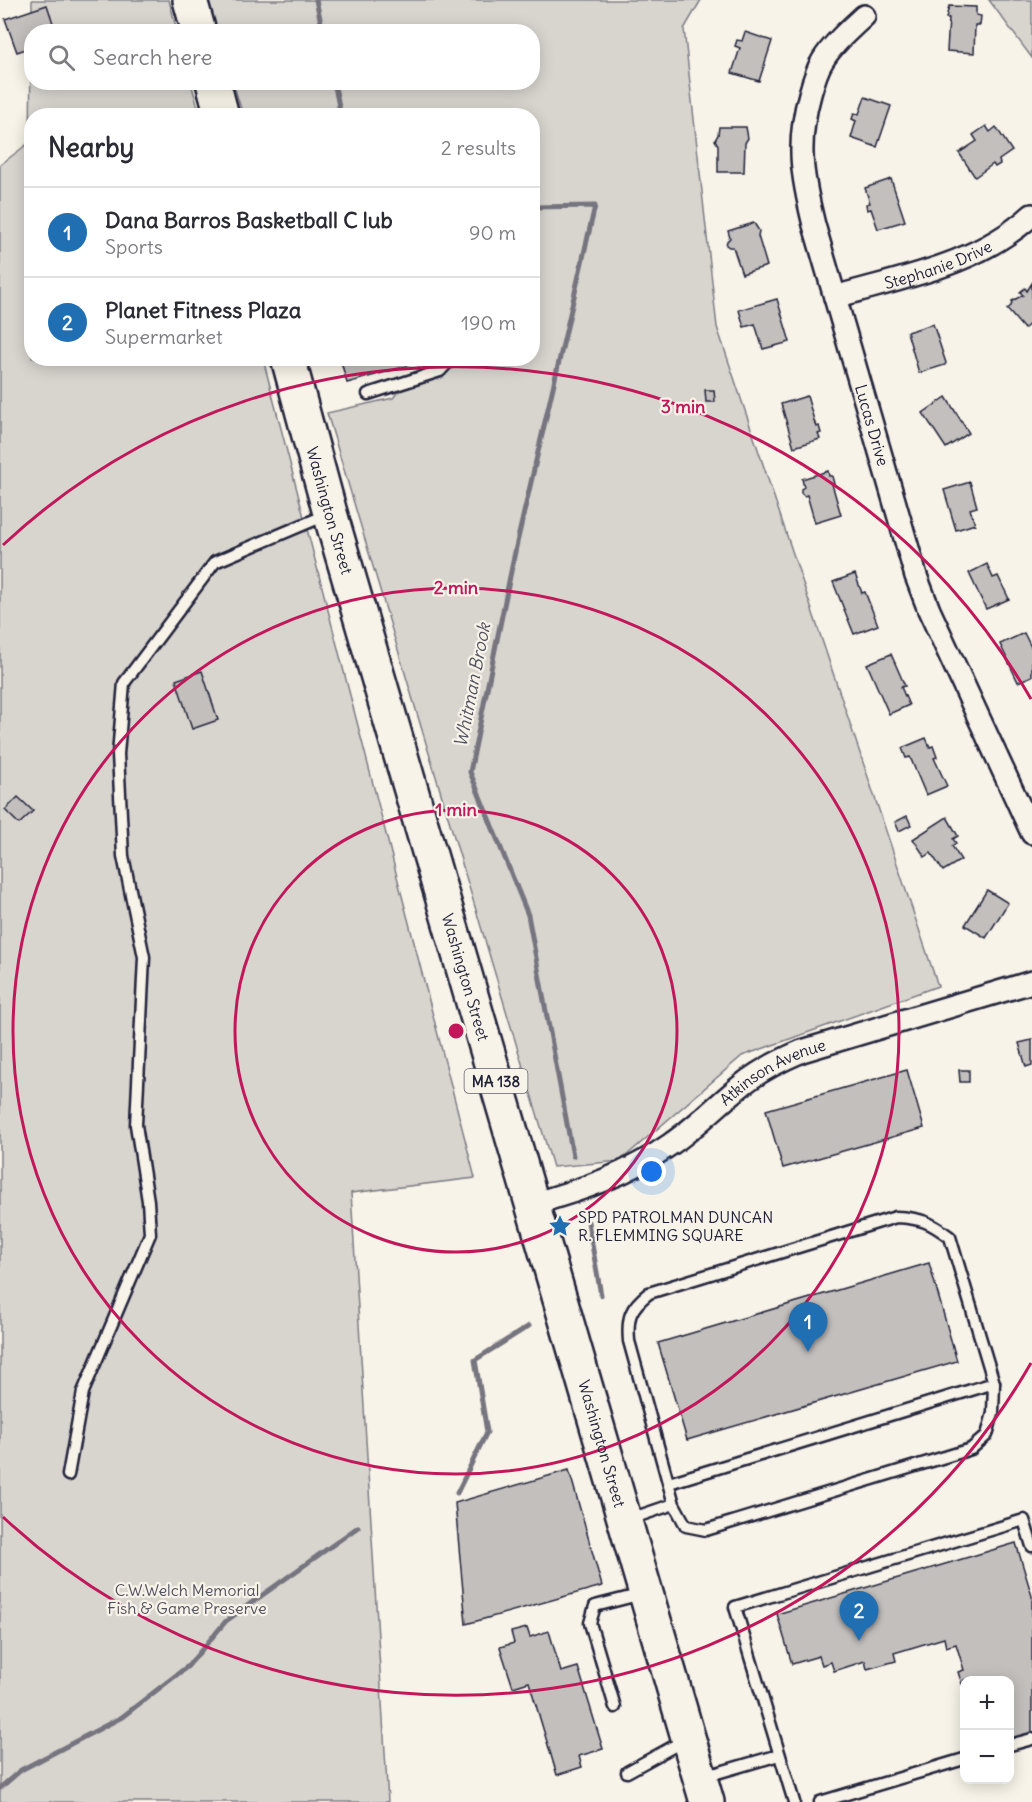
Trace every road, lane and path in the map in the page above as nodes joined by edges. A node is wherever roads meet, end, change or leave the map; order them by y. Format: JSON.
{"nodes":[{"id":1,"x":190,"y":0,"type":"edge"},
{"id":2,"x":864,"y":16,"type":"dead end"},
{"id":3,"x":197,"y":24,"type":"edge"},
{"id":4,"x":215,"y":90,"type":"edge"},
{"id":5,"x":220,"y":108,"type":"edge"},
{"id":6,"x":1032,"y":215,"type":"edge"},
{"id":7,"x":834,"y":297,"type":"junction"},
{"id":8,"x":290,"y":366,"type":"edge"},
{"id":9,"x":445,"y":366,"type":"edge"},
{"id":10,"x":368,"y":394,"type":"dead end"},
{"id":11,"x":330,"y":513,"type":"junction"},
{"id":12,"x":1032,"y":833,"type":"edge"},
{"id":13,"x":1032,"y":982,"type":"edge"},
{"id":14,"x":532,"y":1204,"type":"junction"},
{"id":15,"x":994,"y":1383,"type":"junction"},
{"id":16,"x":68,"y":1475,"type":"dead end"},
{"id":17,"x":669,"y":1483,"type":"junction"},
{"id":18,"x":674,"y":1504,"type":"junction"},
{"id":19,"x":624,"y":1521,"type":"junction"},
{"id":20,"x":1032,"y":1546,"type":"edge"},
{"id":21,"x":645,"y":1593,"type":"junction"},
{"id":22,"x":615,"y":1707,"type":"dead end"},
{"id":23,"x":688,"y":1738,"type":"junction"},
{"id":24,"x":1032,"y":1739,"type":"edge"},
{"id":25,"x":1014,"y":1744,"type":"edge"},
{"id":26,"x":779,"y":1755,"type":"junction"},
{"id":27,"x":960,"y":1760,"type":"edge"},
{"id":28,"x":627,"y":1772,"type":"dead end"},
{"id":29,"x":704,"y":1790,"type":"edge"},
{"id":30,"x":794,"y":1802,"type":"edge"},
{"id":31,"x":820,"y":1802,"type":"edge"}],
"edges":[{"from":1,"to":3,"type":"main road"},
{"from":2,"to":7,"type":"street","name":"Lucas Drive"},
{"from":4,"to":5,"type":"main road"},
{"from":6,"to":7,"type":"street","name":"Stephanie Drive"},
{"from":7,"to":12,"type":"street","name":"Lucas Drive"},
{"from":8,"to":11,"type":"main road","name":"Washington Street","number":"MA 138"},
{"from":9,"to":10,"type":"lane"},
{"from":11,"to":14,"type":"main road","name":"Washington Street","number":"MA 138"},
{"from":11,"to":16,"type":"lane"},
{"from":13,"to":14,"type":"street","name":"Atkinson Avenue"},
{"from":14,"to":19,"type":"main road","name":"Washington Street","number":"MA 138"},
{"from":15,"to":17,"type":"lane"},
{"from":15,"to":17,"type":"lane"},
{"from":15,"to":18,"type":"lane"},
{"from":17,"to":18,"type":"lane"},
{"from":18,"to":19,"type":"lane"},
{"from":19,"to":21,"type":"main road","name":"Washington Street","number":"MA 138"},
{"from":20,"to":26,"type":"lane"},
{"from":21,"to":22,"type":"lane"},
{"from":21,"to":23,"type":"main road","name":"Washington Street","number":"MA 138"},
{"from":23,"to":28,"type":"lane"},
{"from":23,"to":29,"type":"main road","name":"Washington Street","number":"MA 138"},
{"from":24,"to":25,"type":"lane"},
{"from":26,"to":29,"type":"lane"},
{"from":26,"to":30,"type":"lane"},
{"from":27,"to":31,"type":"lane"}]}
